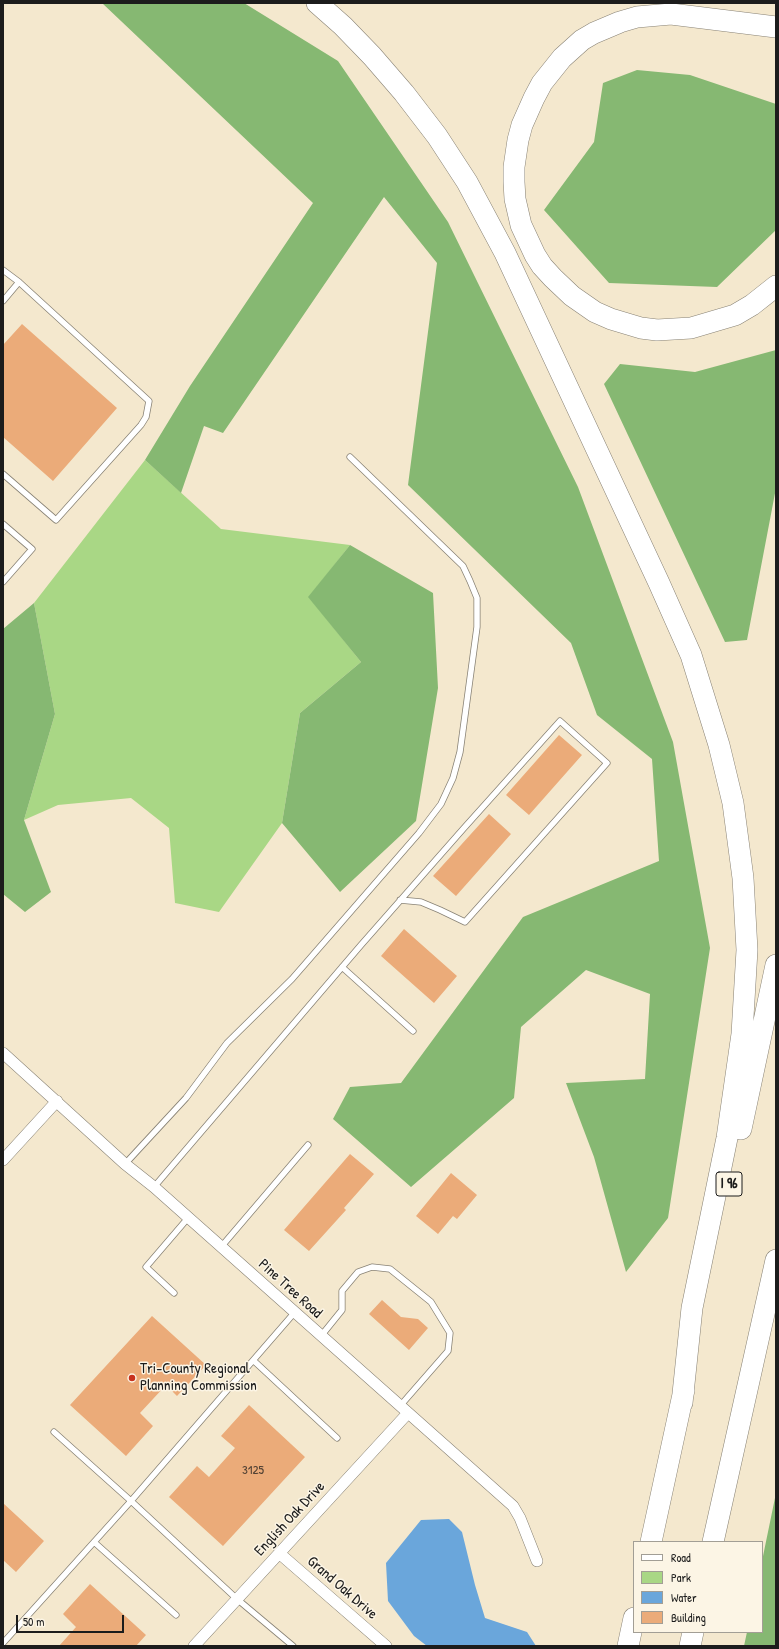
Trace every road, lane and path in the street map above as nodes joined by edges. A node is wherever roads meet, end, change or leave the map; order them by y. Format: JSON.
{"nodes":[{"id":1,"x":317,"y":3,"type":"edge"},
{"id":2,"x":691,"y":3,"type":"edge"},
{"id":3,"x":776,"y":27,"type":"edge"},
{"id":4,"x":3,"y":270,"type":"edge"},
{"id":5,"x":19,"y":282,"type":"junction"},
{"id":6,"x":776,"y":286,"type":"edge"},
{"id":7,"x":3,"y":301,"type":"edge"},
{"id":8,"x":350,"y":457,"type":"dead end"},
{"id":9,"x":3,"y":474,"type":"edge"},
{"id":10,"x":3,"y":524,"type":"edge"},
{"id":11,"x":3,"y":582,"type":"edge"},
{"id":12,"x":400,"y":900,"type":"junction"},
{"id":13,"x":776,"y":965,"type":"edge"},
{"id":14,"x":342,"y":967,"type":"junction"},
{"id":15,"x":413,"y":1031,"type":"dead end"},
{"id":16,"x":3,"y":1054,"type":"edge"},
{"id":17,"x":57,"y":1101,"type":"junction"},
{"id":18,"x":308,"y":1145,"type":"dead end"},
{"id":19,"x":3,"y":1160,"type":"edge"},
{"id":20,"x":125,"y":1164,"type":"junction"},
{"id":21,"x":154,"y":1187,"type":"junction"},
{"id":22,"x":188,"y":1218,"type":"junction"},
{"id":23,"x":221,"y":1247,"type":"junction"},
{"id":24,"x":776,"y":1260,"type":"edge"},
{"id":25,"x":174,"y":1293,"type":"dead end"},
{"id":26,"x":295,"y":1312,"type":"junction"},
{"id":27,"x":321,"y":1336,"type":"junction"},
{"id":28,"x":254,"y":1361,"type":"junction"},
{"id":29,"x":682,"y":1403,"type":"junction"},
{"id":30,"x":404,"y":1409,"type":"junction"},
{"id":31,"x":54,"y":1432,"type":"dead end"},
{"id":32,"x":338,"y":1438,"type":"dead end"},
{"id":33,"x":131,"y":1501,"type":"junction"},
{"id":34,"x":651,"y":1541,"type":"edge"},
{"id":35,"x":713,"y":1541,"type":"edge"},
{"id":36,"x":94,"y":1542,"type":"junction"},
{"id":37,"x":280,"y":1553,"type":"junction"},
{"id":38,"x":537,"y":1561,"type":"dead end"},
{"id":39,"x":237,"y":1599,"type":"junction"},
{"id":40,"x":176,"y":1615,"type":"dead end"},
{"id":41,"x":633,"y":1623,"type":"edge"},
{"id":42,"x":693,"y":1633,"type":"edge"},
{"id":43,"x":3,"y":1643,"type":"edge"},
{"id":44,"x":384,"y":1645,"type":"edge"},
{"id":45,"x":194,"y":1646,"type":"edge"},
{"id":46,"x":293,"y":1646,"type":"edge"},
{"id":47,"x":628,"y":1646,"type":"edge"},
{"id":48,"x":690,"y":1646,"type":"edge"}],
"edges":[{"from":1,"to":29,"type":"highway"},
{"from":2,"to":3,"type":"highway"},
{"from":3,"to":6,"type":"highway"},
{"from":4,"to":5,"type":"lane"},
{"from":5,"to":7,"type":"lane"},
{"from":5,"to":9,"type":"lane"},
{"from":8,"to":20,"type":"lane"},
{"from":10,"to":11,"type":"lane"},
{"from":12,"to":12,"type":"lane"},
{"from":12,"to":14,"type":"lane"},
{"from":13,"to":29,"type":"highway","number":"I 96"},
{"from":14,"to":15,"type":"lane"},
{"from":14,"to":21,"type":"lane"},
{"from":16,"to":17,"type":"street","name":"Pine Tree Road"},
{"from":17,"to":19,"type":"street"},
{"from":17,"to":20,"type":"street","name":"Pine Tree Road"},
{"from":18,"to":23,"type":"lane"},
{"from":20,"to":21,"type":"street","name":"Pine Tree Road"},
{"from":21,"to":22,"type":"street","name":"Pine Tree Road"},
{"from":22,"to":23,"type":"street","name":"Pine Tree Road"},
{"from":22,"to":25,"type":"lane"},
{"from":23,"to":26,"type":"street","name":"Pine Tree Road"},
{"from":24,"to":35,"type":"highway"},
{"from":26,"to":27,"type":"street","name":"Pine Tree Road"},
{"from":26,"to":28,"type":"lane"},
{"from":27,"to":30,"type":"street","name":"Pine Tree Road"},
{"from":27,"to":30,"type":"lane"},
{"from":28,"to":32,"type":"lane"},
{"from":28,"to":33,"type":"lane"},
{"from":29,"to":34,"type":"highway","number":"I 96"},
{"from":30,"to":37,"type":"street","name":"English Oak Drive"},
{"from":30,"to":38,"type":"street","name":"Pine Tree Road"},
{"from":31,"to":33,"type":"lane"},
{"from":33,"to":36,"type":"lane"},
{"from":33,"to":39,"type":"lane"},
{"from":36,"to":40,"type":"lane"},
{"from":36,"to":43,"type":"lane"},
{"from":37,"to":39,"type":"street","name":"English Oak Drive"},
{"from":37,"to":44,"type":"street","name":"Grand Oak Drive"},
{"from":39,"to":45,"type":"street","name":"English Oak Drive"},
{"from":39,"to":46,"type":"lane"},
{"from":41,"to":47,"type":"highway"},
{"from":42,"to":48,"type":"highway"}]}
